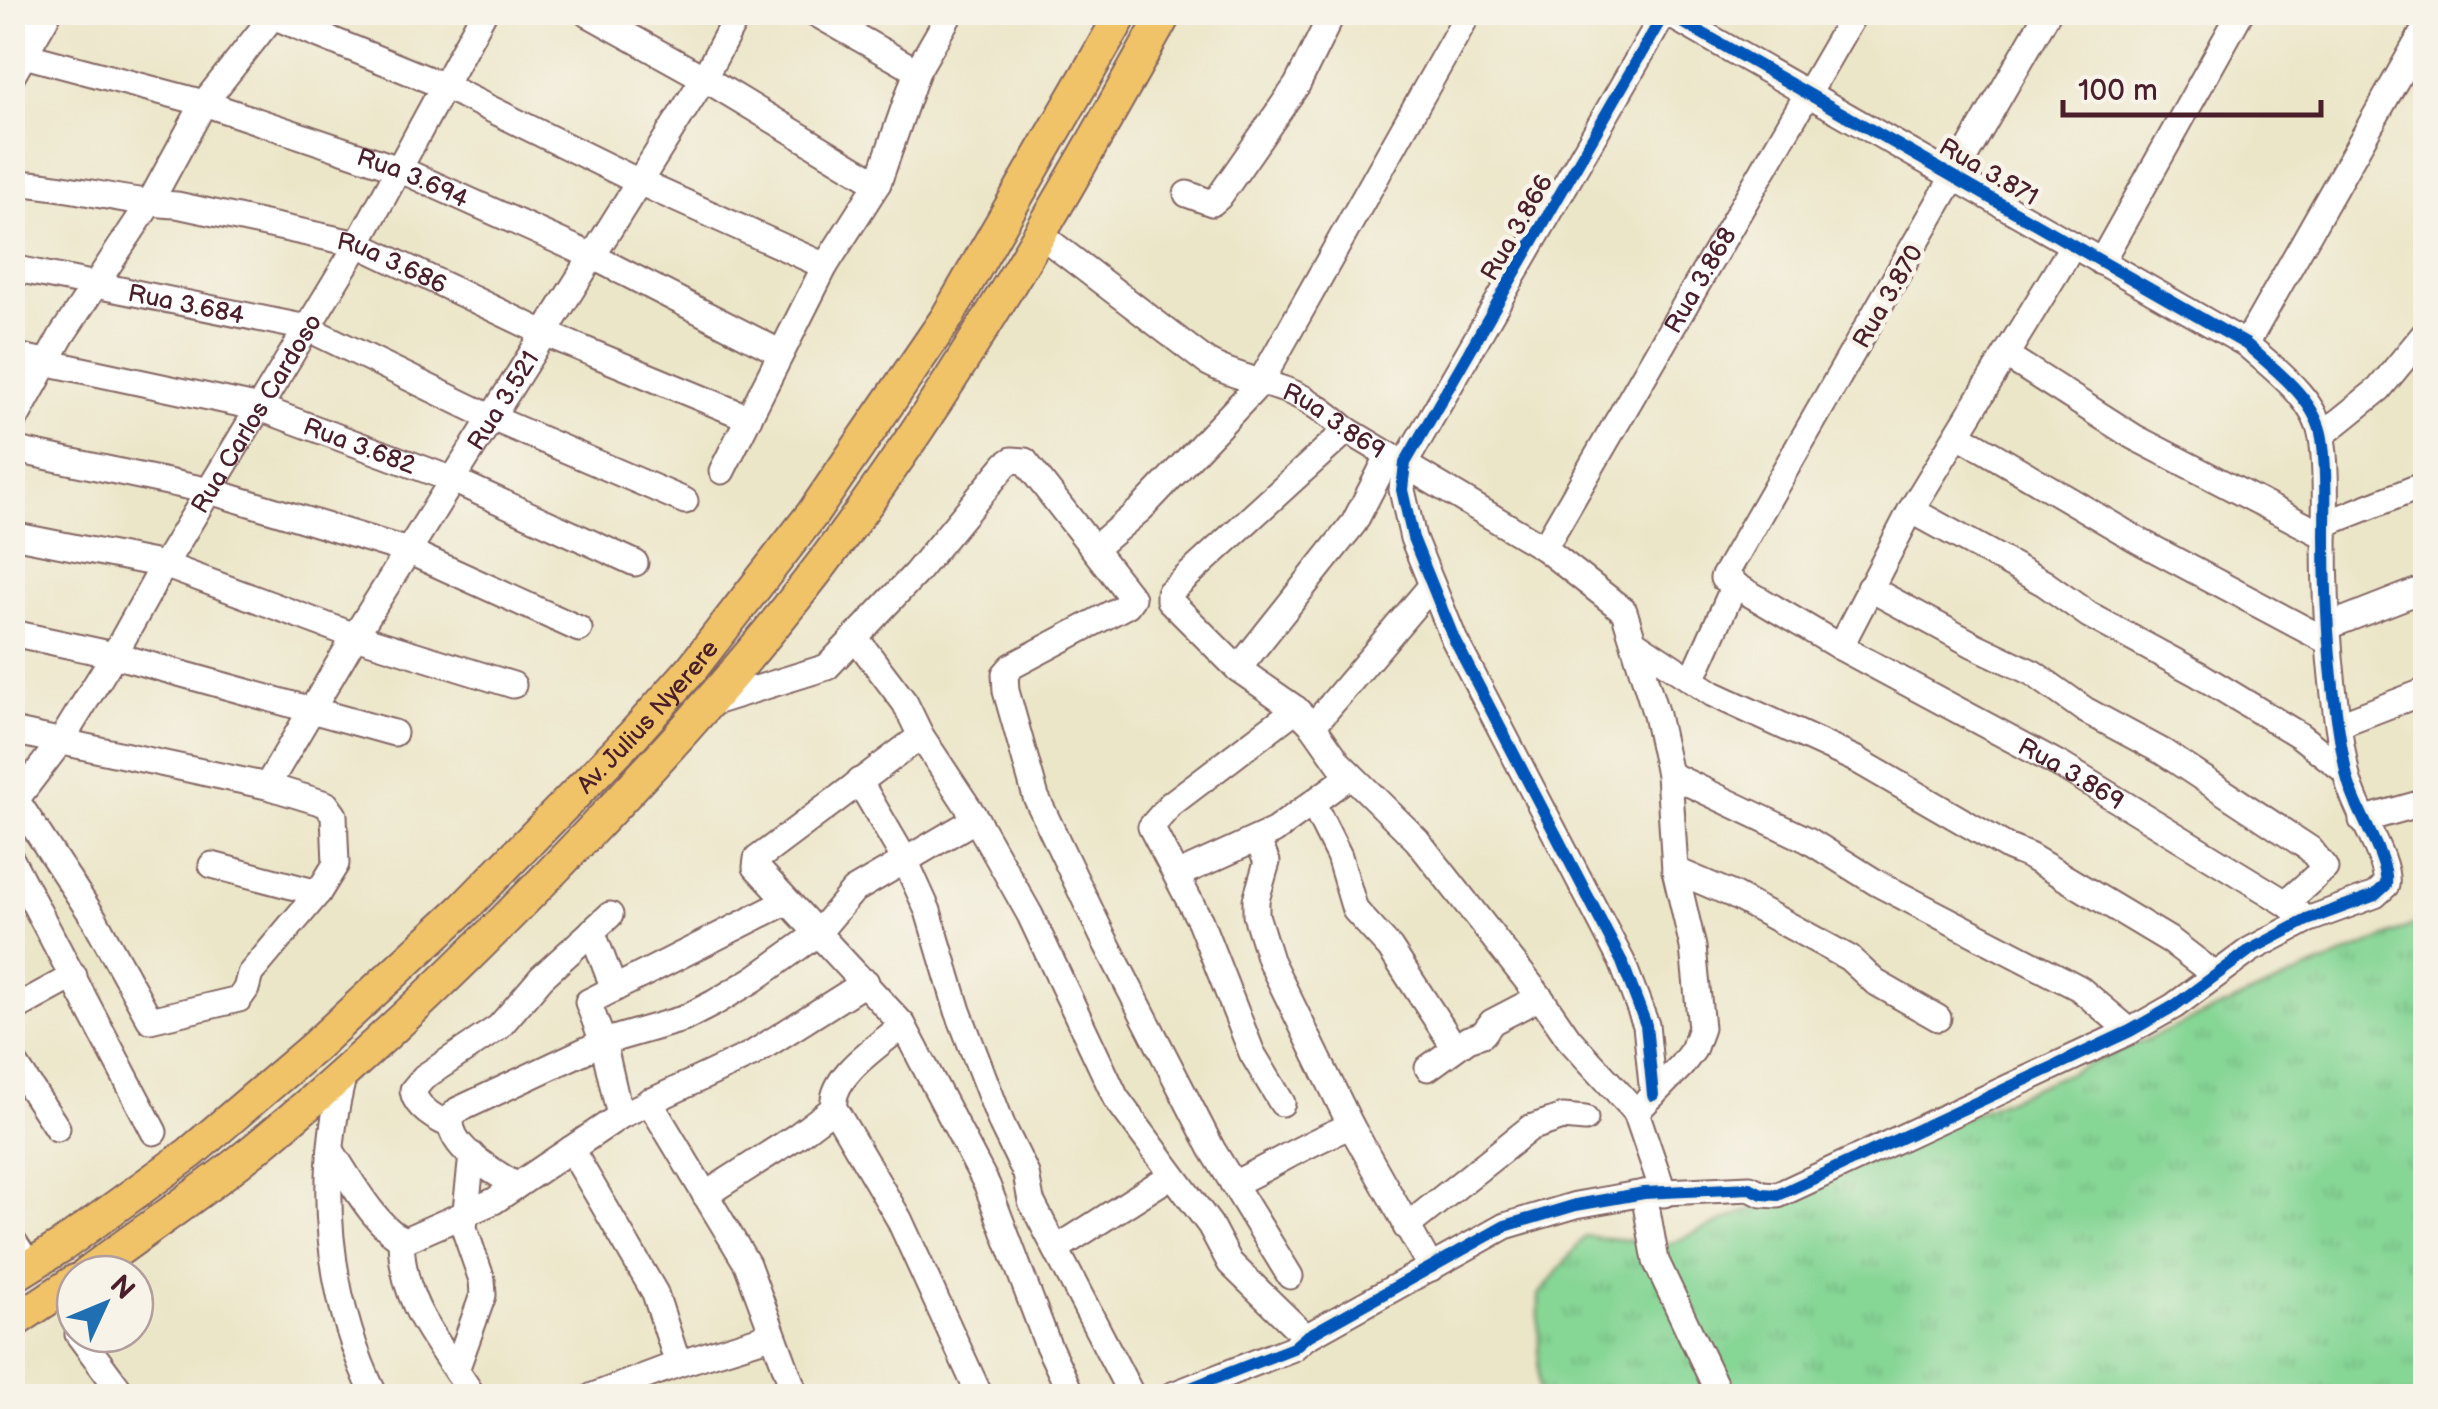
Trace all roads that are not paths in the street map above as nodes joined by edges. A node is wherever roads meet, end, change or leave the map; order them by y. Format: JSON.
{"nodes":[{"id":1,"x":16,"y":12,"type":"edge"},
{"id":2,"x":484,"y":12,"type":"edge"},
{"id":3,"x":584,"y":12,"type":"edge"},
{"id":4,"x":739,"y":12,"type":"edge"},
{"id":5,"x":813,"y":12,"type":"edge"},
{"id":6,"x":951,"y":12,"type":"edge"},
{"id":7,"x":1123,"y":12,"type":"edge"},
{"id":8,"x":1166,"y":12,"type":"edge"},
{"id":9,"x":1333,"y":12,"type":"edge"},
{"id":10,"x":1469,"y":12,"type":"edge"},
{"id":11,"x":1666,"y":12,"type":"edge"},
{"id":12,"x":1855,"y":12,"type":"edge"},
{"id":13,"x":2048,"y":12,"type":"edge"},
{"id":14,"x":2241,"y":12,"type":"edge"},
{"id":15,"x":271,"y":14,"type":"edge"},
{"id":16,"x":45,"y":18,"type":"edge"},
{"id":17,"x":2426,"y":27,"type":"edge"},
{"id":18,"x":18,"y":65,"type":"edge"},
{"id":19,"x":916,"y":71,"type":"junction"},
{"id":20,"x":704,"y":78,"type":"junction"},
{"id":21,"x":444,"y":86,"type":"junction"},
{"id":22,"x":1810,"y":95,"type":"junction"},
{"id":23,"x":204,"y":103,"type":"junction"},
{"id":24,"x":399,"y":169,"type":"junction"},
{"id":25,"x":1955,"y":178,"type":"junction"},
{"id":26,"x":640,"y":182,"type":"junction"},
{"id":27,"x":12,"y":183,"type":"edge"},
{"id":28,"x":878,"y":183,"type":"junction"},
{"id":29,"x":1187,"y":194,"type":"dead end"},
{"id":30,"x":149,"y":204,"type":"junction"},
{"id":31,"x":1041,"y":235,"type":"junction"},
{"id":32,"x":358,"y":244,"type":"junction"},
{"id":33,"x":2074,"y":246,"type":"junction"},
{"id":34,"x":592,"y":256,"type":"junction"},
{"id":35,"x":2101,"y":262,"type":"junction"},
{"id":36,"x":825,"y":266,"type":"junction"},
{"id":37,"x":12,"y":268,"type":"edge"},
{"id":38,"x":94,"y":284,"type":"junction"},
{"id":39,"x":307,"y":328,"type":"junction"},
{"id":40,"x":2426,"y":332,"type":"edge"},
{"id":41,"x":544,"y":333,"type":"junction"},
{"id":42,"x":2246,"y":344,"type":"junction"},
{"id":43,"x":781,"y":353,"type":"junction"},
{"id":44,"x":12,"y":355,"type":"edge"},
{"id":45,"x":2006,"y":356,"type":"junction"},
{"id":46,"x":46,"y":362,"type":"junction"},
{"id":47,"x":1260,"y":383,"type":"junction"},
{"id":48,"x":260,"y":408,"type":"junction"},
{"id":49,"x":492,"y":418,"type":"junction"},
{"id":50,"x":749,"y":418,"type":"junction"},
{"id":51,"x":12,"y":424,"type":"edge"},
{"id":52,"x":1347,"y":430,"type":"junction"},
{"id":53,"x":1959,"y":435,"type":"junction"},
{"id":54,"x":2322,"y":435,"type":"junction"},
{"id":55,"x":12,"y":448,"type":"edge"},
{"id":56,"x":1397,"y":459,"type":"junction"},
{"id":57,"x":722,"y":471,"type":"dead end"},
{"id":58,"x":453,"y":480,"type":"junction"},
{"id":59,"x":2426,"y":484,"type":"edge"},
{"id":60,"x":210,"y":490,"type":"junction"},
{"id":61,"x":685,"y":501,"type":"dead end"},
{"id":62,"x":1911,"y":510,"type":"junction"},
{"id":63,"x":2325,"y":530,"type":"junction"},
{"id":64,"x":12,"y":535,"type":"edge"},
{"id":65,"x":1544,"y":548,"type":"junction"},
{"id":66,"x":1094,"y":549,"type":"junction"},
{"id":67,"x":408,"y":551,"type":"junction"},
{"id":68,"x":635,"y":563,"type":"dead end"},
{"id":69,"x":164,"y":565,"type":"junction"},
{"id":70,"x":1729,"y":581,"type":"junction"},
{"id":71,"x":1432,"y":585,"type":"junction"},
{"id":72,"x":1869,"y":588,"type":"junction"},
{"id":73,"x":2426,"y":588,"type":"edge"},
{"id":74,"x":579,"y":630,"type":"dead end"},
{"id":75,"x":12,"y":633,"type":"edge"},
{"id":76,"x":2328,"y":634,"type":"junction"},
{"id":77,"x":354,"y":636,"type":"junction"},
{"id":78,"x":855,"y":636,"type":"junction"},
{"id":79,"x":1636,"y":642,"type":"junction"},
{"id":80,"x":1840,"y":646,"type":"junction"},
{"id":81,"x":114,"y":656,"type":"junction"},
{"id":82,"x":1238,"y":669,"type":"junction"},
{"id":83,"x":1692,"y":680,"type":"junction"},
{"id":84,"x":513,"y":685,"type":"dead end"},
{"id":85,"x":2426,"y":691,"type":"edge"},
{"id":86,"x":708,"y":704,"type":"junction"},
{"id":87,"x":312,"y":710,"type":"junction"},
{"id":88,"x":1305,"y":717,"type":"junction"},
{"id":89,"x":2340,"y":724,"type":"junction"},
{"id":90,"x":12,"y":731,"type":"edge"},
{"id":91,"x":394,"y":733,"type":"dead end"},
{"id":92,"x":921,"y":736,"type":"junction"},
{"id":93,"x":61,"y":741,"type":"junction"},
{"id":94,"x":2345,"y":771,"type":"junction"},
{"id":95,"x":1670,"y":774,"type":"junction"},
{"id":96,"x":1351,"y":775,"type":"junction"},
{"id":97,"x":859,"y":781,"type":"junction"},
{"id":98,"x":268,"y":786,"type":"junction"},
{"id":99,"x":2426,"y":802,"type":"edge"},
{"id":100,"x":15,"y":803,"type":"edge"},
{"id":101,"x":1314,"y":804,"type":"junction"},
{"id":102,"x":976,"y":819,"type":"junction"},
{"id":103,"x":2362,"y":820,"type":"junction"},
{"id":104,"x":1257,"y":838,"type":"junction"},
{"id":105,"x":905,"y":860,"type":"junction"},
{"id":106,"x":12,"y":861,"type":"edge"},
{"id":107,"x":212,"y":864,"type":"dead end"},
{"id":108,"x":1675,"y":870,"type":"junction"},
{"id":109,"x":1177,"y":875,"type":"junction"},
{"id":110,"x":318,"y":893,"type":"junction"},
{"id":111,"x":786,"y":902,"type":"junction"},
{"id":112,"x":2286,"y":903,"type":"junction"},
{"id":113,"x":2307,"y":920,"type":"junction"},
{"id":114,"x":817,"y":934,"type":"junction"},
{"id":115,"x":2215,"y":975,"type":"junction"},
{"id":116,"x":74,"y":976,"type":"junction"},
{"id":117,"x":866,"y":982,"type":"junction"},
{"id":118,"x":614,"y":990,"type":"junction"},
{"id":119,"x":1540,"y":997,"type":"junction"},
{"id":120,"x":12,"y":1010,"type":"edge"},
{"id":121,"x":1938,"y":1018,"type":"dead end"},
{"id":122,"x":902,"y":1024,"type":"junction"},
{"id":123,"x":2130,"y":1031,"type":"junction"},
{"id":124,"x":603,"y":1042,"type":"junction"},
{"id":125,"x":1455,"y":1048,"type":"junction"},
{"id":126,"x":12,"y":1059,"type":"edge"},
{"id":127,"x":1428,"y":1068,"type":"dead end"},
{"id":128,"x":344,"y":1074,"type":"junction"},
{"id":129,"x":649,"y":1101,"type":"junction"},
{"id":130,"x":1282,"y":1103,"type":"dead end"},
{"id":131,"x":1644,"y":1104,"type":"junction"},
{"id":132,"x":834,"y":1108,"type":"junction"},
{"id":133,"x":620,"y":1116,"type":"junction"},
{"id":134,"x":1585,"y":1119,"type":"dead end"},
{"id":135,"x":450,"y":1125,"type":"junction"},
{"id":136,"x":1002,"y":1125,"type":"junction"},
{"id":137,"x":1352,"y":1126,"type":"junction"},
{"id":138,"x":58,"y":1128,"type":"dead end"},
{"id":139,"x":154,"y":1132,"type":"dead end"},
{"id":140,"x":964,"y":1142,"type":"junction"},
{"id":141,"x":571,"y":1149,"type":"junction"},
{"id":142,"x":332,"y":1152,"type":"junction"},
{"id":143,"x":472,"y":1155,"type":"junction"},
{"id":144,"x":1172,"y":1175,"type":"junction"},
{"id":145,"x":1234,"y":1184,"type":"junction"},
{"id":146,"x":516,"y":1186,"type":"junction"},
{"id":147,"x":1654,"y":1193,"type":"junction"},
{"id":148,"x":705,"y":1195,"type":"junction"},
{"id":149,"x":466,"y":1213,"type":"junction"},
{"id":150,"x":1406,"y":1226,"type":"junction"},
{"id":151,"x":401,"y":1239,"type":"junction"},
{"id":152,"x":63,"y":1245,"type":"junction"},
{"id":153,"x":1056,"y":1249,"type":"junction"},
{"id":154,"x":70,"y":1254,"type":"edge"},
{"id":155,"x":113,"y":1254,"type":"edge"},
{"id":156,"x":18,"y":1261,"type":"edge"},
{"id":157,"x":1431,"y":1268,"type":"junction"},
{"id":158,"x":1290,"y":1276,"type":"dead end"},
{"id":159,"x":55,"y":1295,"type":"edge"},
{"id":160,"x":12,"y":1323,"type":"edge"},
{"id":161,"x":771,"y":1336,"type":"junction"},
{"id":162,"x":1306,"y":1337,"type":"junction"},
{"id":163,"x":92,"y":1354,"type":"edge"},
{"id":164,"x":678,"y":1364,"type":"junction"},
{"id":165,"x":456,"y":1370,"type":"junction"},
{"id":166,"x":124,"y":1396,"type":"edge"},
{"id":167,"x":375,"y":1396,"type":"edge"},
{"id":168,"x":473,"y":1396,"type":"edge"},
{"id":169,"x":593,"y":1396,"type":"edge"},
{"id":170,"x":796,"y":1396,"type":"edge"},
{"id":171,"x":980,"y":1396,"type":"edge"},
{"id":172,"x":1072,"y":1396,"type":"edge"},
{"id":173,"x":1132,"y":1396,"type":"edge"},
{"id":174,"x":1170,"y":1396,"type":"edge"},
{"id":175,"x":1720,"y":1396,"type":"edge"}],
"edges":[{"from":1,"to":16,"type":"street"},
{"from":2,"to":21,"type":"street","name":"Rua Carlos Cardoso"},
{"from":3,"to":20,"type":"street"},
{"from":4,"to":20,"type":"street","name":"Rua 3.521"},
{"from":5,"to":19,"type":"street"},
{"from":6,"to":19,"type":"street"},
{"from":7,"to":152,"type":"main road","name":"Av. Julius Nyerere"},
{"from":8,"to":31,"type":"main road","name":"Av. Julius Nyerere"},
{"from":9,"to":29,"type":"street"},
{"from":10,"to":47,"type":"street"},
{"from":11,"to":22,"type":"street","name":"Rua 3.871"},
{"from":11,"to":56,"type":"street","name":"Rua 3.866"},
{"from":12,"to":22,"type":"street","name":"Rua 3.868"},
{"from":13,"to":25,"type":"street","name":"Rua 3.870"},
{"from":14,"to":35,"type":"street"},
{"from":15,"to":21,"type":"street"},
{"from":15,"to":23,"type":"street"},
{"from":16,"to":18,"type":"street"},
{"from":17,"to":42,"type":"street"},
{"from":18,"to":23,"type":"street","name":"Rua 3.694"},
{"from":19,"to":28,"type":"street"},
{"from":20,"to":26,"type":"street","name":"Rua 3.521"},
{"from":20,"to":28,"type":"street"},
{"from":21,"to":24,"type":"street","name":"Rua Carlos Cardoso"},
{"from":21,"to":26,"type":"street"},
{"from":22,"to":25,"type":"street","name":"Rua 3.871"},
{"from":22,"to":65,"type":"street","name":"Rua 3.868"},
{"from":23,"to":24,"type":"street","name":"Rua 3.694"},
{"from":23,"to":30,"type":"street"},
{"from":24,"to":32,"type":"street","name":"Rua Carlos Cardoso"},
{"from":24,"to":34,"type":"street","name":"Rua 3.694"},
{"from":25,"to":33,"type":"street","name":"Rua 3.871"},
{"from":25,"to":70,"type":"street","name":"Rua 3.870"},
{"from":26,"to":34,"type":"street","name":"Rua 3.521"},
{"from":26,"to":36,"type":"street"},
{"from":27,"to":30,"type":"street","name":"Rua 3.686"},
{"from":28,"to":36,"type":"street"},
{"from":30,"to":32,"type":"street","name":"Rua 3.686"},
{"from":30,"to":38,"type":"street"},
{"from":31,"to":47,"type":"street","name":"Rua 3.869"},
{"from":31,"to":86,"type":"main road","name":"Av. Julius Nyerere"},
{"from":32,"to":39,"type":"street","name":"Rua Carlos Cardoso"},
{"from":32,"to":41,"type":"street","name":"Rua 3.686"},
{"from":33,"to":35,"type":"street","name":"Rua 3.871"},
{"from":33,"to":45,"type":"street"},
{"from":34,"to":41,"type":"street","name":"Rua 3.521"},
{"from":34,"to":43,"type":"street","name":"Rua 3.694"},
{"from":35,"to":42,"type":"street","name":"Rua 3.871"},
{"from":36,"to":43,"type":"street"},
{"from":37,"to":38,"type":"street","name":"Rua 3.684"},
{"from":38,"to":39,"type":"street","name":"Rua 3.684"},
{"from":38,"to":46,"type":"street"},
{"from":39,"to":48,"type":"street","name":"Rua Carlos Cardoso"},
{"from":39,"to":49,"type":"street","name":"Rua 3.684"},
{"from":40,"to":54,"type":"street"},
{"from":41,"to":49,"type":"street","name":"Rua 3.521"},
{"from":41,"to":50,"type":"street","name":"Rua 3.686"},
{"from":42,"to":54,"type":"street","name":"Rua 3.871"},
{"from":43,"to":50,"type":"street"},
{"from":44,"to":46,"type":"street","name":"Rua 3.682"},
{"from":45,"to":53,"type":"street"},
{"from":45,"to":63,"type":"street"},
{"from":46,"to":48,"type":"street","name":"Rua 3.682"},
{"from":46,"to":51,"type":"street"},
{"from":47,"to":52,"type":"street","name":"Rua 3.869"},
{"from":47,"to":66,"type":"street"},
{"from":48,"to":58,"type":"street","name":"Rua 3.682"},
{"from":48,"to":60,"type":"street","name":"Rua Carlos Cardoso"},
{"from":49,"to":58,"type":"street","name":"Rua 3.521"},
{"from":49,"to":61,"type":"street","name":"Rua 3.684"},
{"from":50,"to":57,"type":"street"},
{"from":52,"to":56,"type":"street","name":"Rua 3.869"},
{"from":52,"to":82,"type":"street"},
{"from":53,"to":62,"type":"street"},
{"from":53,"to":76,"type":"street"},
{"from":54,"to":63,"type":"street"},
{"from":55,"to":60,"type":"street"},
{"from":56,"to":65,"type":"street","name":"Rua 3.869"},
{"from":56,"to":71,"type":"street"},
{"from":56,"to":82,"type":"street","name":"Rua 3.866"},
{"from":58,"to":67,"type":"street","name":"Rua 3.521"},
{"from":58,"to":68,"type":"street","name":"Rua 3.682"},
{"from":59,"to":63,"type":"street"},
{"from":60,"to":67,"type":"street"},
{"from":60,"to":69,"type":"street","name":"Rua Carlos Cardoso"},
{"from":62,"to":72,"type":"street"},
{"from":62,"to":94,"type":"street"},
{"from":63,"to":76,"type":"street"},
{"from":64,"to":69,"type":"street"},
{"from":65,"to":79,"type":"street","name":"Rua 3.869"},
{"from":66,"to":78,"type":"street"},
{"from":66,"to":145,"type":"street"},
{"from":67,"to":74,"type":"street"},
{"from":67,"to":77,"type":"street","name":"Rua 3.521"},
{"from":69,"to":77,"type":"street"},
{"from":69,"to":81,"type":"street","name":"Rua Carlos Cardoso"},
{"from":70,"to":80,"type":"street","name":"Rua 3.869"},
{"from":70,"to":83,"type":"street","name":"Rua 3.870"},
{"from":71,"to":88,"type":"street"},
{"from":71,"to":131,"type":"street"},
{"from":72,"to":80,"type":"street"},
{"from":72,"to":112,"type":"street"},
{"from":73,"to":76,"type":"street"},
{"from":75,"to":81,"type":"street"},
{"from":76,"to":89,"type":"street"},
{"from":77,"to":84,"type":"street"},
{"from":77,"to":87,"type":"street","name":"Rua 3.521"},
{"from":78,"to":86,"type":"street"},
{"from":78,"to":92,"type":"street"},
{"from":79,"to":83,"type":"street"},
{"from":79,"to":95,"type":"street"},
{"from":80,"to":112,"type":"street","name":"Rua 3.869"},
{"from":81,"to":87,"type":"street"},
{"from":81,"to":93,"type":"street","name":"Rua Carlos Cardoso"},
{"from":82,"to":88,"type":"street"},
{"from":83,"to":115,"type":"street"},
{"from":85,"to":89,"type":"street"},
{"from":86,"to":128,"type":"main road","name":"Av. Julius Nyerere"},
{"from":87,"to":91,"type":"street"},
{"from":87,"to":98,"type":"street","name":"Rua 3.521"},
{"from":88,"to":96,"type":"street"},
{"from":88,"to":109,"type":"street"},
{"from":89,"to":94,"type":"street"},
{"from":90,"to":93,"type":"street"},
{"from":92,"to":97,"type":"street"},
{"from":92,"to":102,"type":"street"},
{"from":93,"to":98,"type":"street"},
{"from":93,"to":100,"type":"street","name":"Rua Carlos Cardoso"},
{"from":94,"to":103,"type":"street"},
{"from":95,"to":108,"type":"street"},
{"from":95,"to":123,"type":"street"},
{"from":96,"to":101,"type":"street"},
{"from":96,"to":119,"type":"street"},
{"from":97,"to":105,"type":"street"},
{"from":97,"to":111,"type":"street"},
{"from":98,"to":110,"type":"street"},
{"from":99,"to":103,"type":"street"},
{"from":100,"to":110,"type":"street"},
{"from":101,"to":104,"type":"street"},
{"from":101,"to":125,"type":"street"},
{"from":102,"to":105,"type":"street"},
{"from":102,"to":144,"type":"street"},
{"from":103,"to":113,"type":"street"},
{"from":104,"to":109,"type":"street"},
{"from":104,"to":137,"type":"street"},
{"from":105,"to":114,"type":"street"},
{"from":105,"to":136,"type":"street"},
{"from":106,"to":116,"type":"street"},
{"from":107,"to":110,"type":"street"},
{"from":108,"to":121,"type":"street"},
{"from":108,"to":131,"type":"street"},
{"from":109,"to":130,"type":"street"},
{"from":111,"to":114,"type":"street"},
{"from":111,"to":118,"type":"street"},
{"from":112,"to":113,"type":"street","name":"Rua 3.869"},
{"from":113,"to":115,"type":"street"},
{"from":114,"to":117,"type":"street"},
{"from":114,"to":124,"type":"street"},
{"from":115,"to":123,"type":"street"},
{"from":116,"to":120,"type":"street"},
{"from":116,"to":139,"type":"street"},
{"from":117,"to":122,"type":"street"},
{"from":117,"to":129,"type":"street"},
{"from":118,"to":124,"type":"street"},
{"from":118,"to":135,"type":"street"},
{"from":119,"to":125,"type":"street"},
{"from":119,"to":131,"type":"street"},
{"from":122,"to":132,"type":"street"},
{"from":122,"to":140,"type":"street"},
{"from":123,"to":147,"type":"street"},
{"from":124,"to":133,"type":"street"},
{"from":124,"to":135,"type":"street"},
{"from":125,"to":127,"type":"street"},
{"from":126,"to":138,"type":"street"},
{"from":128,"to":142,"type":"street"},
{"from":128,"to":155,"type":"main road","name":"Av. Julius Nyerere"},
{"from":129,"to":133,"type":"street"},
{"from":129,"to":148,"type":"street"},
{"from":131,"to":147,"type":"street"},
{"from":132,"to":148,"type":"street"},
{"from":132,"to":171,"type":"street"},
{"from":133,"to":141,"type":"street"},
{"from":134,"to":150,"type":"street"},
{"from":135,"to":143,"type":"street"},
{"from":136,"to":140,"type":"street"},
{"from":136,"to":153,"type":"street"},
{"from":137,"to":145,"type":"street"},
{"from":137,"to":150,"type":"street"},
{"from":140,"to":172,"type":"street"},
{"from":141,"to":146,"type":"street"},
{"from":141,"to":164,"type":"street"},
{"from":142,"to":151,"type":"street"},
{"from":142,"to":167,"type":"street"},
{"from":143,"to":146,"type":"street"},
{"from":143,"to":149,"type":"street"},
{"from":144,"to":153,"type":"street"},
{"from":144,"to":162,"type":"street"},
{"from":145,"to":158,"type":"street"},
{"from":146,"to":149,"type":"street"},
{"from":147,"to":157,"type":"street"},
{"from":147,"to":175,"type":"street"},
{"from":148,"to":161,"type":"street"},
{"from":149,"to":151,"type":"street"},
{"from":149,"to":165,"type":"street"},
{"from":150,"to":157,"type":"street"},
{"from":151,"to":165,"type":"street"},
{"from":152,"to":154,"type":"main road"},
{"from":152,"to":156,"type":"main road","name":"Av. Julius Nyerere"},
{"from":153,"to":173,"type":"street"},
{"from":157,"to":162,"type":"street"},
{"from":159,"to":160,"type":"main road"},
{"from":161,"to":164,"type":"street"},
{"from":161,"to":170,"type":"street"},
{"from":162,"to":174,"type":"street"},
{"from":163,"to":166,"type":"street"},
{"from":164,"to":169,"type":"street"},
{"from":165,"to":168,"type":"street"}]}
